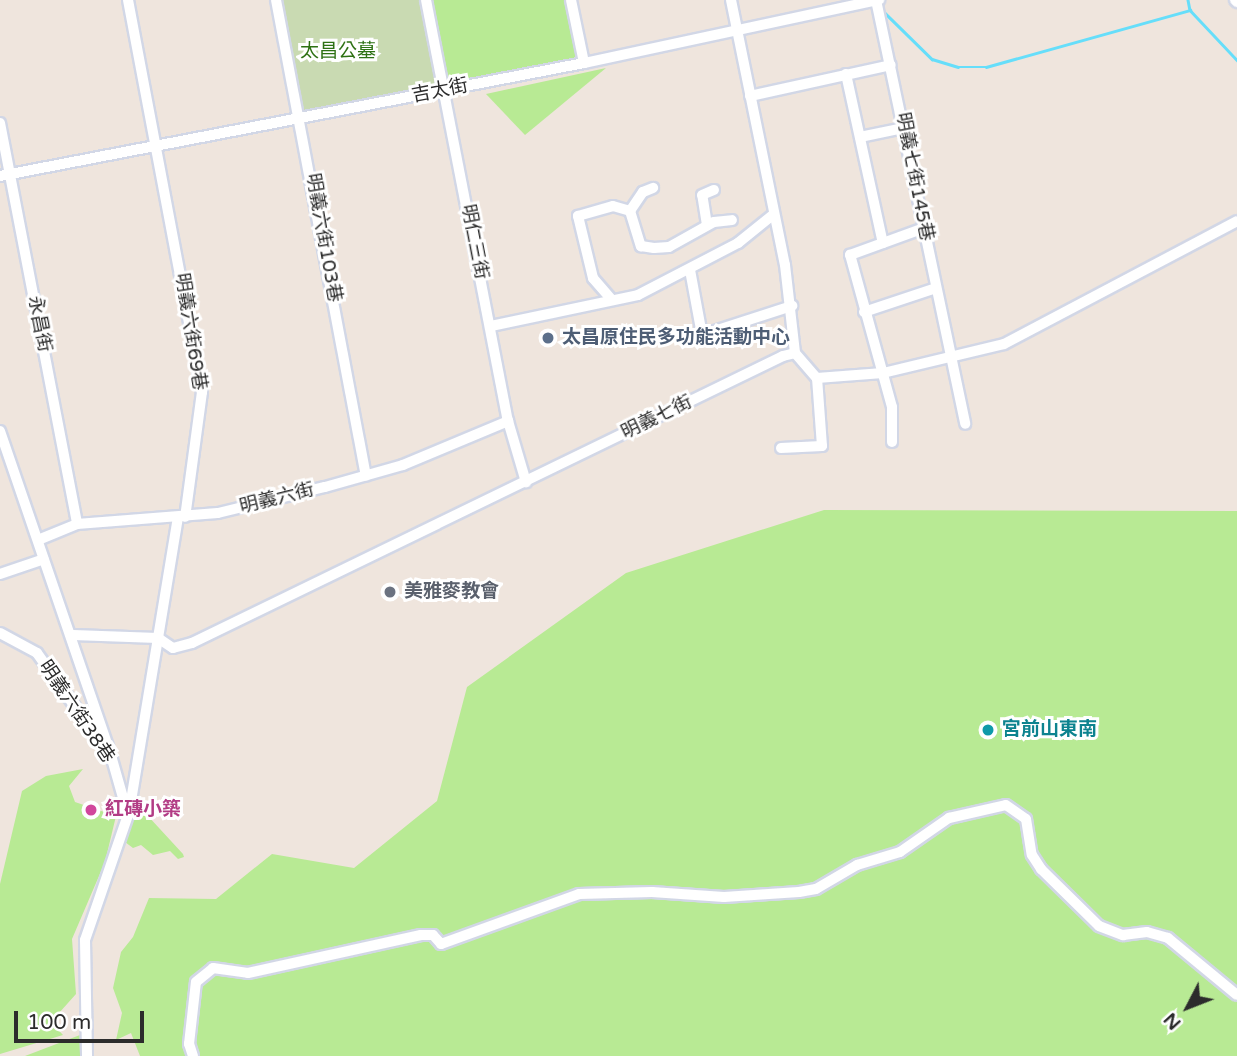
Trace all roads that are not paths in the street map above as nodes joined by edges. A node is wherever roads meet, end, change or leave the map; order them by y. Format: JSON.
{"nodes":[{"id":1,"x":128,"y":0,"type":"edge"},
{"id":2,"x":276,"y":0,"type":"edge"},
{"id":3,"x":426,"y":0,"type":"edge"},
{"id":4,"x":571,"y":0,"type":"edge"},
{"id":5,"x":731,"y":0,"type":"edge"},
{"id":6,"x":877,"y":0,"type":"edge"},
{"id":7,"x":738,"y":32,"type":"junction"},
{"id":8,"x":584,"y":63,"type":"junction"},
{"id":9,"x":891,"y":65,"type":"junction"},
{"id":10,"x":846,"y":74,"type":"junction"},
{"id":11,"x":443,"y":91,"type":"junction"},
{"id":12,"x":750,"y":96,"type":"junction"},
{"id":13,"x":301,"y":118,"type":"junction"},
{"id":14,"x":0,"y":123,"type":"edge"},
{"id":15,"x":904,"y":128,"type":"junction"},
{"id":16,"x":860,"y":137,"type":"junction"},
{"id":17,"x":157,"y":147,"type":"junction"},
{"id":18,"x":5,"y":175,"type":"edge"},
{"id":19,"x":653,"y":188,"type":"dead end"},
{"id":20,"x":714,"y":190,"type":"dead end"},
{"id":21,"x":630,"y":211,"type":"junction"},
{"id":22,"x":774,"y":214,"type":"junction"},
{"id":23,"x":732,"y":220,"type":"dead end"},
{"id":24,"x":1237,"y":221,"type":"edge"},
{"id":25,"x":707,"y":225,"type":"junction"},
{"id":26,"x":924,"y":229,"type":"junction"},
{"id":27,"x":883,"y":243,"type":"junction"},
{"id":28,"x":690,"y":270,"type":"junction"},
{"id":29,"x":936,"y":288,"type":"junction"},
{"id":30,"x":612,"y":300,"type":"junction"},
{"id":31,"x":792,"y":306,"type":"junction"},
{"id":32,"x":864,"y":312,"type":"junction"},
{"id":33,"x":491,"y":326,"type":"junction"},
{"id":34,"x":795,"y":354,"type":"junction"},
{"id":35,"x":948,"y":355,"type":"junction"},
{"id":36,"x":883,"y":373,"type":"junction"},
{"id":37,"x":817,"y":378,"type":"junction"},
{"id":38,"x":508,"y":421,"type":"junction"},
{"id":39,"x":965,"y":424,"type":"dead end"},
{"id":40,"x":0,"y":431,"type":"edge"},
{"id":41,"x":892,"y":442,"type":"dead end"},
{"id":42,"x":781,"y":448,"type":"dead end"},
{"id":43,"x":366,"y":476,"type":"junction"},
{"id":44,"x":526,"y":482,"type":"junction"},
{"id":45,"x":181,"y":517,"type":"junction"},
{"id":46,"x":77,"y":524,"type":"junction"},
{"id":47,"x":38,"y":540,"type":"junction"},
{"id":48,"x":44,"y":559,"type":"junction"},
{"id":49,"x":0,"y":574,"type":"edge"},
{"id":50,"x":0,"y":633,"type":"edge"},
{"id":51,"x":73,"y":635,"type":"junction"},
{"id":52,"x":158,"y":638,"type":"junction"},
{"id":53,"x":112,"y":759,"type":"junction"},
{"id":54,"x":128,"y":815,"type":"junction"},
{"id":55,"x":1237,"y":995,"type":"edge"},
{"id":56,"x":88,"y":1056,"type":"edge"},
{"id":57,"x":192,"y":1056,"type":"edge"}],
"edges":[{"from":1,"to":17,"type":"street","name":"明義六街69巷"},
{"from":2,"to":13,"type":"street","name":"明義六街103巷"},
{"from":3,"to":11,"type":"street","name":"明仁三街"},
{"from":4,"to":8,"type":"street"},
{"from":5,"to":7,"type":"street"},
{"from":6,"to":7,"type":"street","name":"吉太街"},
{"from":6,"to":9,"type":"street","name":"明義七街145巷"},
{"from":7,"to":8,"type":"street","name":"吉太街"},
{"from":7,"to":12,"type":"street"},
{"from":8,"to":11,"type":"street","name":"吉太街"},
{"from":9,"to":10,"type":"street"},
{"from":9,"to":15,"type":"street","name":"明義七街145巷"},
{"from":10,"to":12,"type":"street"},
{"from":10,"to":16,"type":"street"},
{"from":11,"to":13,"type":"street","name":"吉太街"},
{"from":11,"to":33,"type":"street","name":"明仁三街"},
{"from":12,"to":22,"type":"street"},
{"from":13,"to":17,"type":"street","name":"吉太街"},
{"from":13,"to":43,"type":"street","name":"明義六街103巷"},
{"from":14,"to":18,"type":"street","name":"永昌街"},
{"from":15,"to":16,"type":"street"},
{"from":15,"to":26,"type":"street","name":"明義七街145巷"},
{"from":16,"to":27,"type":"street"},
{"from":17,"to":18,"type":"street","name":"吉太街"},
{"from":17,"to":45,"type":"street","name":"明義六街69巷"},
{"from":18,"to":46,"type":"street","name":"永昌街"},
{"from":19,"to":21,"type":"street"},
{"from":20,"to":25,"type":"street"},
{"from":21,"to":25,"type":"street"},
{"from":21,"to":30,"type":"street"},
{"from":22,"to":28,"type":"street"},
{"from":22,"to":31,"type":"street"},
{"from":23,"to":25,"type":"street"},
{"from":24,"to":35,"type":"street"},
{"from":26,"to":27,"type":"street"},
{"from":26,"to":29,"type":"street","name":"明義七街145巷"},
{"from":27,"to":32,"type":"street"},
{"from":28,"to":30,"type":"street"},
{"from":28,"to":31,"type":"street"},
{"from":29,"to":32,"type":"street"},
{"from":29,"to":35,"type":"street","name":"明義七街145巷"},
{"from":30,"to":33,"type":"street"},
{"from":31,"to":34,"type":"street"},
{"from":32,"to":36,"type":"street"},
{"from":33,"to":38,"type":"street","name":"明仁三街"},
{"from":34,"to":37,"type":"street"},
{"from":34,"to":44,"type":"street","name":"明義七街"},
{"from":35,"to":36,"type":"street"},
{"from":35,"to":39,"type":"street","name":"明義七街145巷"},
{"from":36,"to":37,"type":"street"},
{"from":36,"to":41,"type":"street"},
{"from":37,"to":42,"type":"street"},
{"from":38,"to":43,"type":"street","name":"明義六街"},
{"from":38,"to":44,"type":"street","name":"明仁三街"},
{"from":40,"to":47,"type":"street"},
{"from":43,"to":45,"type":"street","name":"明義六街"},
{"from":44,"to":52,"type":"street","name":"明義七街"},
{"from":45,"to":46,"type":"street","name":"明義六街"},
{"from":45,"to":52,"type":"street","name":"明義六街69巷"},
{"from":46,"to":47,"type":"street","name":"明義六街"},
{"from":47,"to":48,"type":"street"},
{"from":48,"to":49,"type":"street"},
{"from":48,"to":51,"type":"street"},
{"from":50,"to":53,"type":"street","name":"明義六街38巷"},
{"from":51,"to":52,"type":"street","name":"明義七街"},
{"from":51,"to":53,"type":"street"},
{"from":52,"to":54,"type":"street","name":"明義六街69巷"},
{"from":53,"to":54,"type":"street","name":"明義六街38巷"},
{"from":54,"to":56,"type":"street"},
{"from":55,"to":57,"type":"street"}]}
